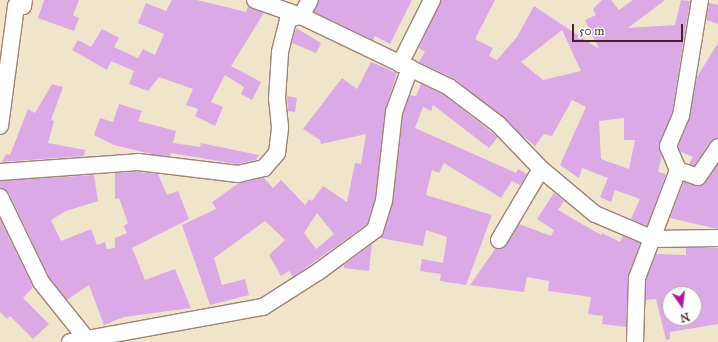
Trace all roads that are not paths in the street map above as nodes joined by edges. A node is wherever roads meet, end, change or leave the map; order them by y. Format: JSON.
{"nodes":[{"id":1,"x":24,"y":0,"type":"edge"},
{"id":2,"x":255,"y":0,"type":"edge"},
{"id":3,"x":310,"y":0,"type":"edge"},
{"id":4,"x":432,"y":0,"type":"edge"},
{"id":5,"x":700,"y":0,"type":"edge"},
{"id":6,"x":301,"y":16,"type":"junction"},
{"id":7,"x":405,"y":66,"type":"junction"},
{"id":8,"x":0,"y":126,"type":"edge"},
{"id":9,"x":718,"y":147,"type":"edge"},
{"id":10,"x":541,"y":169,"type":"junction"},
{"id":11,"x":678,"y":170,"type":"junction"},
{"id":12,"x":0,"y":172,"type":"edge"},
{"id":13,"x":0,"y":197,"type":"edge"},
{"id":14,"x":718,"y":238,"type":"edge"},
{"id":15,"x":654,"y":239,"type":"junction"},
{"id":16,"x":499,"y":240,"type":"dead end"},
{"id":17,"x":77,"y":339,"type":"edge"},
{"id":18,"x":635,"y":342,"type":"edge"}],
"edges":[{"from":1,"to":8,"type":"street"},
{"from":2,"to":6,"type":"street"},
{"from":3,"to":6,"type":"street"},
{"from":4,"to":7,"type":"street"},
{"from":5,"to":11,"type":"street"},
{"from":6,"to":7,"type":"street"},
{"from":6,"to":12,"type":"street"},
{"from":7,"to":10,"type":"street"},
{"from":7,"to":17,"type":"street"},
{"from":9,"to":11,"type":"street"},
{"from":10,"to":15,"type":"street"},
{"from":10,"to":16,"type":"street"},
{"from":11,"to":15,"type":"street"},
{"from":13,"to":17,"type":"street"},
{"from":14,"to":15,"type":"street"},
{"from":15,"to":18,"type":"street"}]}
